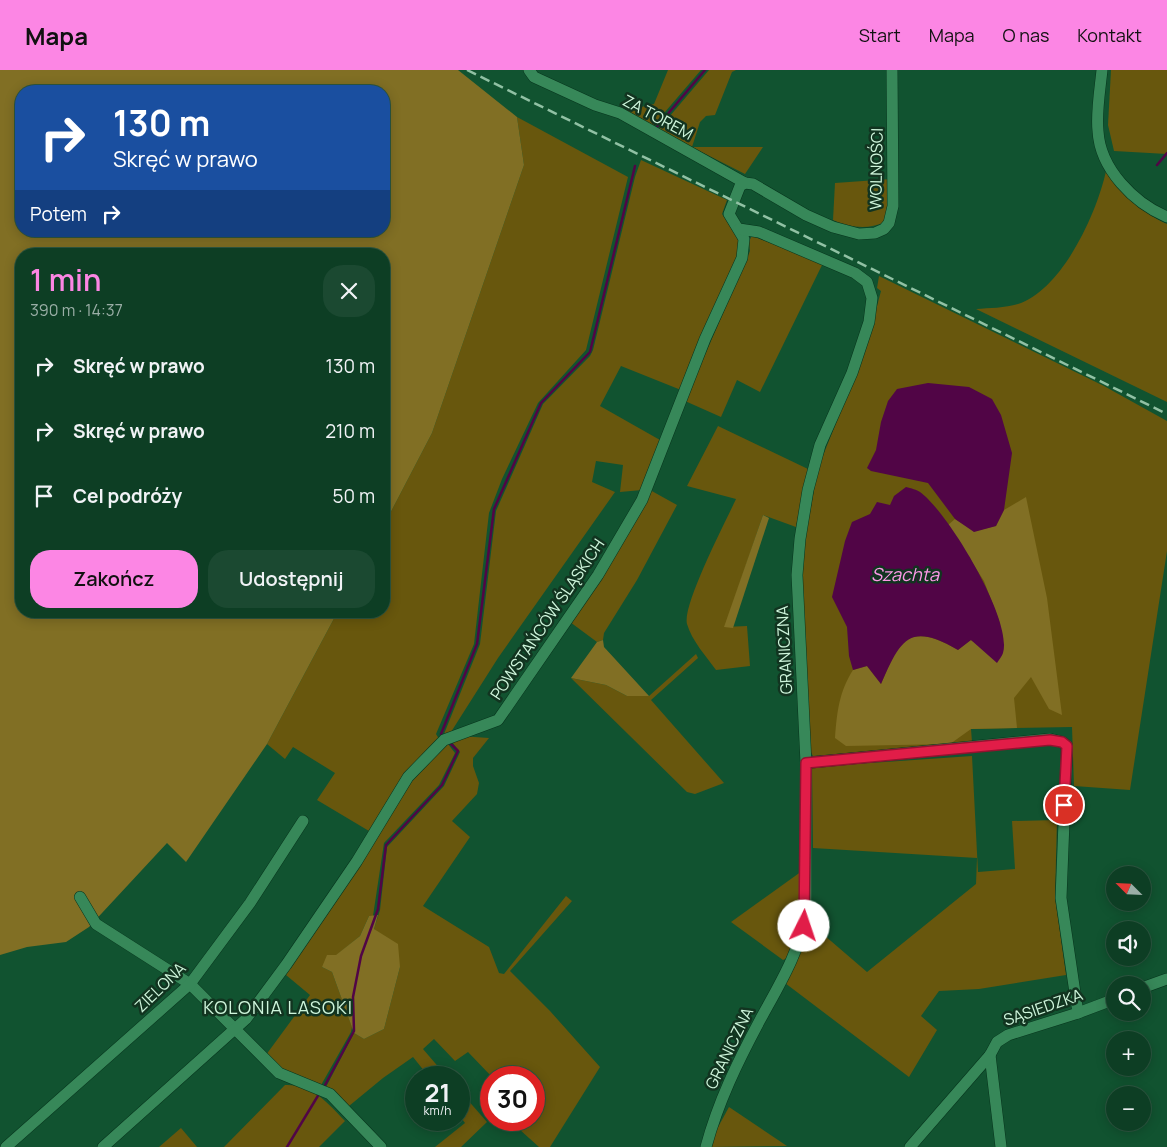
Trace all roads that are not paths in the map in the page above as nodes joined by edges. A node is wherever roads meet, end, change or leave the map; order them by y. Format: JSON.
{"nodes":[{"id":1,"x":529,"y":70,"type":"edge"},
{"id":2,"x":892,"y":70,"type":"edge"},
{"id":3,"x":1102,"y":70,"type":"edge"},
{"id":4,"x":742,"y":184,"type":"junction"},
{"id":5,"x":1167,"y":217,"type":"edge"},
{"id":6,"x":739,"y":229,"type":"junction"},
{"id":7,"x":806,"y":763,"type":"junction"},
{"id":8,"x":303,"y":821,"type":"dead end"},
{"id":9,"x":80,"y":898,"type":"dead end"},
{"id":10,"x":1167,"y":978,"type":"edge"},
{"id":11,"x":190,"y":984,"type":"junction"},
{"id":12,"x":1151,"y":984,"type":"edge"},
{"id":13,"x":1106,"y":1002,"type":"edge"},
{"id":14,"x":1078,"y":1013,"type":"junction"},
{"id":15,"x":233,"y":1030,"type":"junction"},
{"id":16,"x":990,"y":1055,"type":"junction"},
{"id":17,"x":6,"y":1147,"type":"edge"},
{"id":18,"x":103,"y":1147,"type":"edge"},
{"id":19,"x":381,"y":1147,"type":"edge"},
{"id":20,"x":706,"y":1147,"type":"edge"},
{"id":21,"x":910,"y":1147,"type":"edge"},
{"id":22,"x":1001,"y":1147,"type":"edge"}],
"edges":[{"from":1,"to":4,"type":"street","name":"ZA TOREM"},
{"from":2,"to":4,"type":"street","name":"WOLNOŚCI"},
{"from":3,"to":5,"type":"street"},
{"from":4,"to":6,"type":"street","name":"POWSTAŃCÓW ŚLĄSKICH"},
{"from":6,"to":7,"type":"street","name":"GRANICZNA"},
{"from":6,"to":15,"type":"street","name":"POWSTAŃCÓW ŚLĄSKICH"},
{"from":7,"to":14,"type":"street"},
{"from":7,"to":20,"type":"street","name":"GRANICZNA"},
{"from":8,"to":11,"type":"street","name":"ZIELONA"},
{"from":9,"to":11,"type":"street"},
{"from":10,"to":12,"type":"street"},
{"from":11,"to":15,"type":"street"},
{"from":11,"to":17,"type":"street","name":"ZIELONA"},
{"from":13,"to":14,"type":"street","name":"SĄSIEDZKA"},
{"from":14,"to":16,"type":"street","name":"SĄSIEDZKA"},
{"from":15,"to":18,"type":"street","name":"POWSTAŃCÓW ŚLĄSKICH"},
{"from":15,"to":19,"type":"street"},
{"from":16,"to":21,"type":"street","name":"SĄSIEDZKA"},
{"from":16,"to":22,"type":"street"}]}
